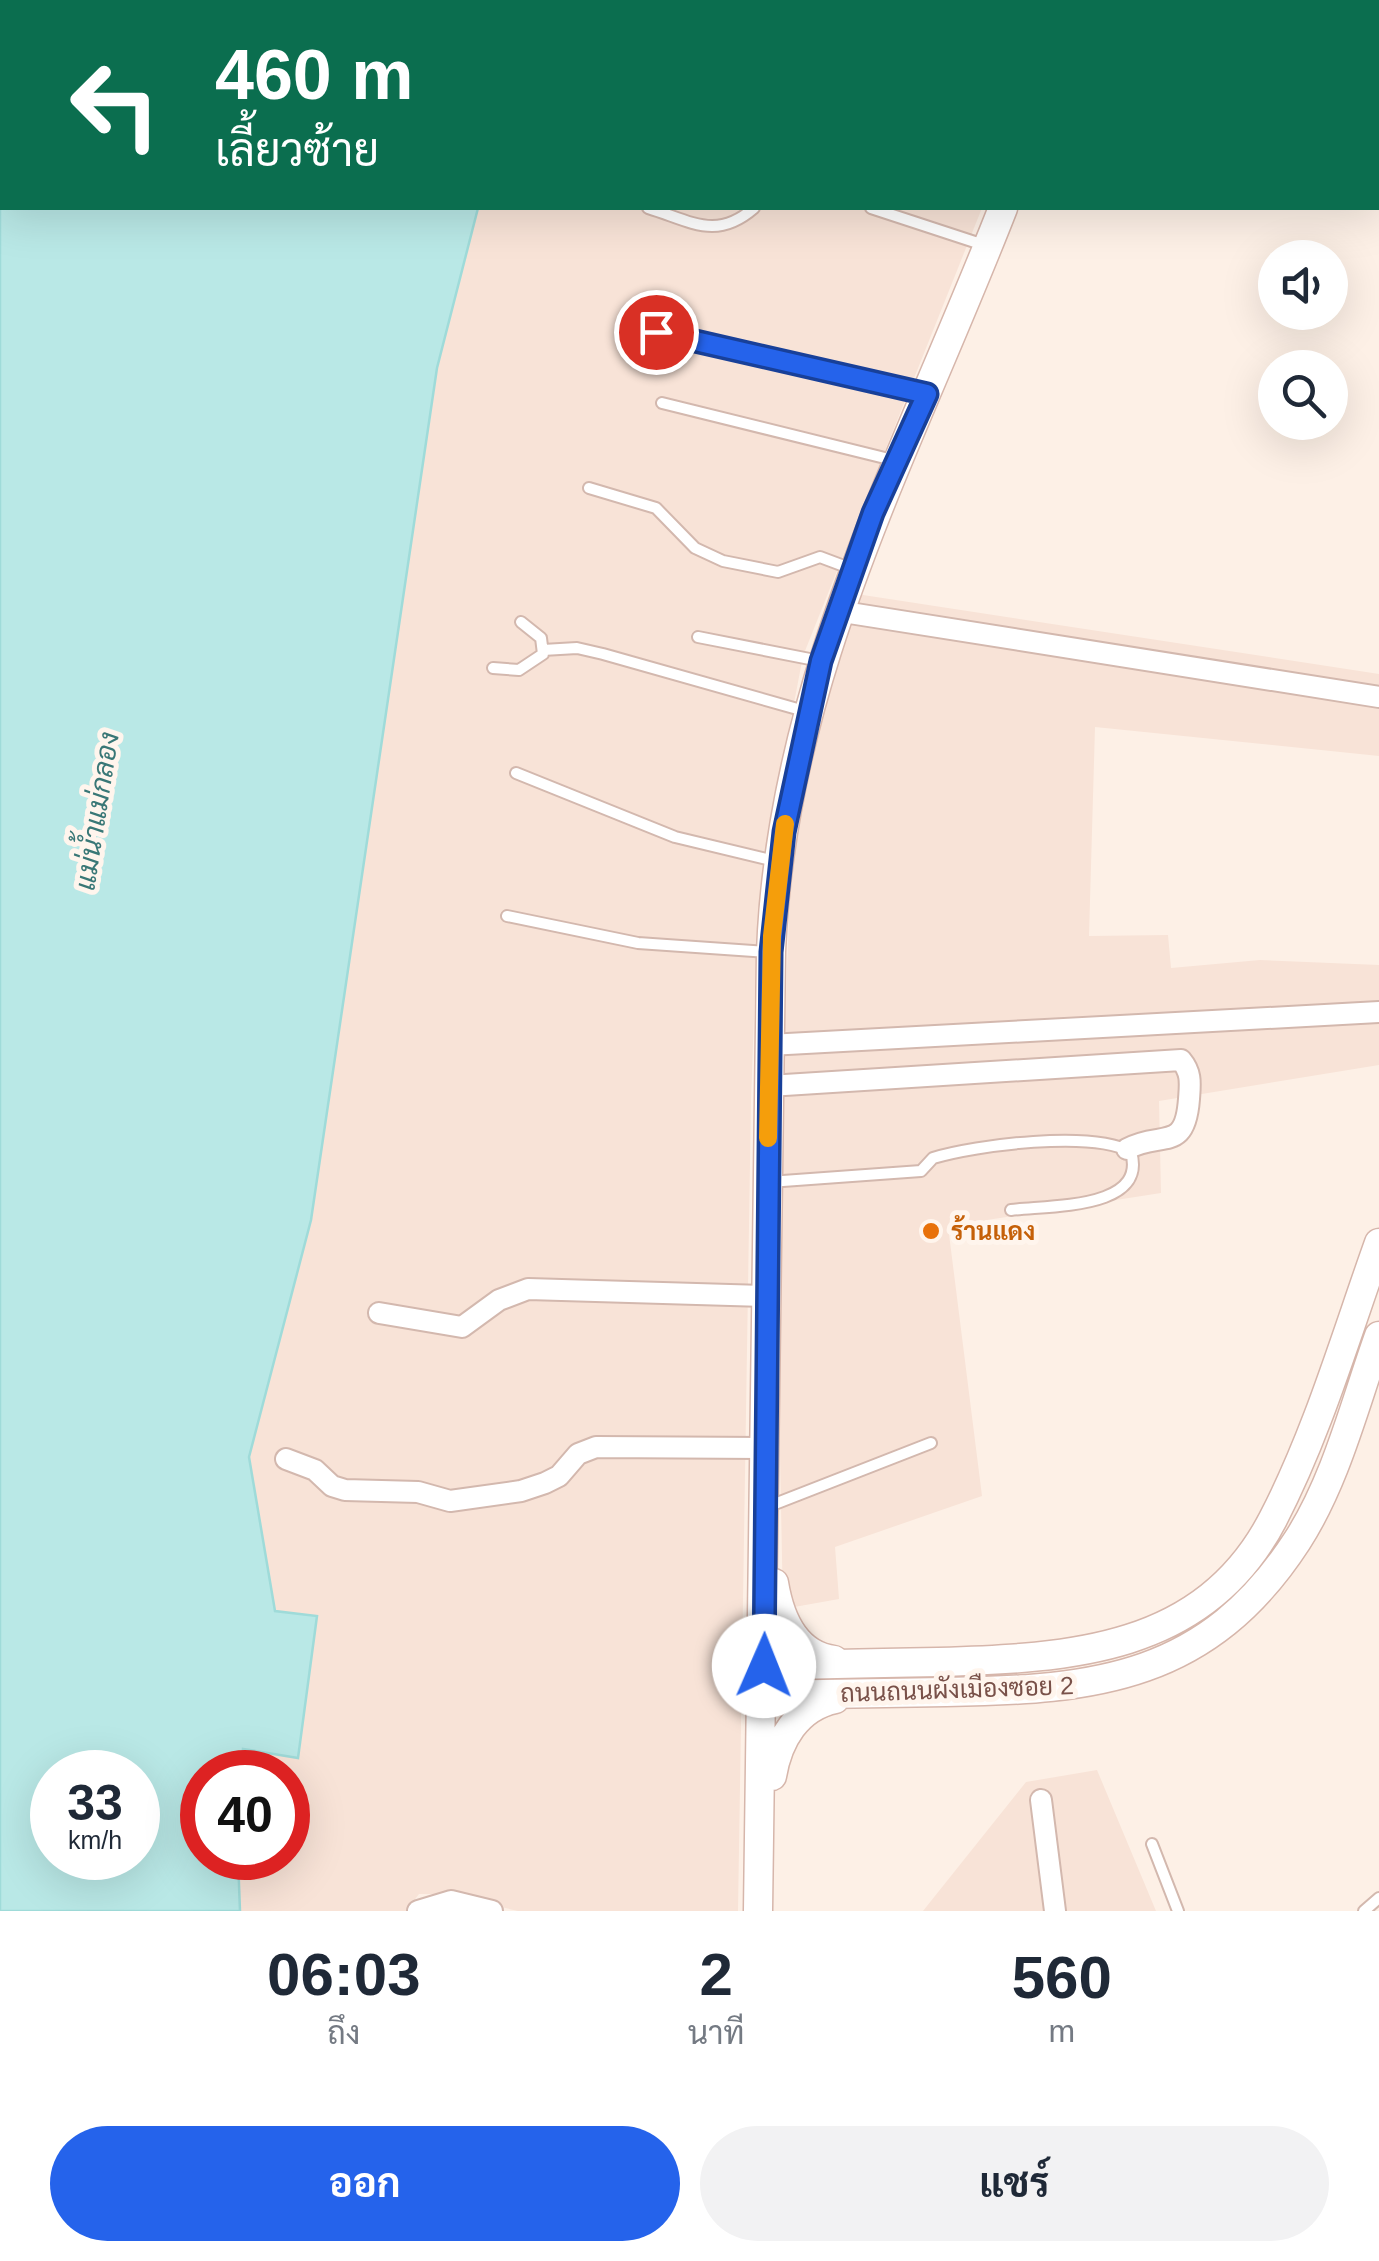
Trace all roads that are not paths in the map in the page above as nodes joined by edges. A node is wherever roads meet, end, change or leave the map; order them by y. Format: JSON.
{"nodes":[{"id":1,"x":655,"y":210,"type":"edge"},
{"id":2,"x":752,"y":210,"type":"edge"},
{"id":3,"x":877,"y":210,"type":"edge"},
{"id":4,"x":1002,"y":210,"type":"edge"},
{"id":5,"x":988,"y":246,"type":"junction"},
{"id":6,"x":656,"y":332,"type":"dead end"},
{"id":7,"x":927,"y":394,"type":"junction"},
{"id":8,"x":662,"y":403,"type":"dead end"},
{"id":9,"x":894,"y":460,"type":"junction"},
{"id":10,"x":589,"y":488,"type":"dead end"},
{"id":11,"x":852,"y":569,"type":"junction"},
{"id":12,"x":838,"y":611,"type":"junction"},
{"id":13,"x":521,"y":622,"type":"dead end"},
{"id":14,"x":698,"y":636,"type":"dead end"},
{"id":15,"x":543,"y":650,"type":"junction"},
{"id":16,"x":821,"y":661,"type":"junction"},
{"id":17,"x":493,"y":668,"type":"dead end"},
{"id":18,"x":1379,"y":697,"type":"edge"},
{"id":19,"x":810,"y":712,"type":"junction"},
{"id":20,"x":516,"y":773,"type":"dead end"},
{"id":21,"x":780,"y":862,"type":"junction"},
{"id":22,"x":506,"y":916,"type":"dead end"},
{"id":23,"x":771,"y":952,"type":"junction"},
{"id":24,"x":1379,"y":1012,"type":"edge"},
{"id":25,"x":770,"y":1044,"type":"junction"},
{"id":26,"x":769,"y":1086,"type":"junction"},
{"id":27,"x":1127,"y":1149,"type":"junction"},
{"id":28,"x":768,"y":1182,"type":"junction"},
{"id":29,"x":1011,"y":1210,"type":"dead end"},
{"id":30,"x":1379,"y":1243,"type":"edge"},
{"id":31,"x":766,"y":1296,"type":"junction"},
{"id":32,"x":379,"y":1313,"type":"dead end"},
{"id":33,"x":1379,"y":1336,"type":"edge"},
{"id":34,"x":931,"y":1444,"type":"dead end"},
{"id":35,"x":765,"y":1448,"type":"junction"},
{"id":36,"x":286,"y":1459,"type":"dead end"},
{"id":37,"x":766,"y":1507,"type":"junction"},
{"id":38,"x":867,"y":1664,"type":"junction"},
{"id":39,"x":764,"y":1666,"type":"junction"},
{"id":40,"x":866,"y":1694,"type":"junction"},
{"id":41,"x":763,"y":1695,"type":"junction"},
{"id":42,"x":1042,"y":1800,"type":"dead end"},
{"id":43,"x":1152,"y":1844,"type":"dead end"},
{"id":44,"x":761,"y":1848,"type":"junction"},
{"id":45,"x":1379,"y":1898,"type":"edge"},
{"id":46,"x":418,"y":1911,"type":"edge"},
{"id":47,"x":492,"y":1911,"type":"edge"},
{"id":48,"x":758,"y":1911,"type":"edge"},
{"id":49,"x":1055,"y":1911,"type":"edge"},
{"id":50,"x":1178,"y":1911,"type":"edge"},
{"id":51,"x":1364,"y":1911,"type":"edge"}],
"edges":[{"from":1,"to":2,"type":"lane"},
{"from":3,"to":5,"type":"lane"},
{"from":4,"to":5,"type":"street"},
{"from":5,"to":7,"type":"street"},
{"from":6,"to":7,"type":"lane"},
{"from":7,"to":9,"type":"street"},
{"from":8,"to":9,"type":"lane"},
{"from":9,"to":11,"type":"street"},
{"from":10,"to":11,"type":"lane"},
{"from":11,"to":12,"type":"street"},
{"from":12,"to":16,"type":"street"},
{"from":12,"to":18,"type":"street"},
{"from":13,"to":15,"type":"lane"},
{"from":14,"to":16,"type":"lane"},
{"from":15,"to":17,"type":"lane"},
{"from":15,"to":19,"type":"lane"},
{"from":16,"to":19,"type":"street"},
{"from":19,"to":21,"type":"street"},
{"from":20,"to":21,"type":"lane"},
{"from":21,"to":23,"type":"street"},
{"from":22,"to":23,"type":"lane"},
{"from":23,"to":25,"type":"street"},
{"from":24,"to":25,"type":"street"},
{"from":25,"to":26,"type":"street"},
{"from":26,"to":27,"type":"street"},
{"from":26,"to":28,"type":"street"},
{"from":27,"to":28,"type":"lane"},
{"from":27,"to":29,"type":"lane"},
{"from":28,"to":31,"type":"street"},
{"from":30,"to":38,"type":"street","name":"ถนนถนนผังเมืองซอย 2"},
{"from":31,"to":32,"type":"street"},
{"from":31,"to":35,"type":"street"},
{"from":33,"to":40,"type":"street","name":"ถนนถนนผังเมืองซอย 2"},
{"from":34,"to":37,"type":"lane"},
{"from":35,"to":36,"type":"street"},
{"from":35,"to":37,"type":"street"},
{"from":37,"to":38,"type":"street"},
{"from":37,"to":39,"type":"street"},
{"from":38,"to":39,"type":"street","name":"ถนนถนนผังเมืองซอย 2"},
{"from":39,"to":41,"type":"street"},
{"from":40,"to":41,"type":"street","name":"ถนนถนนผังเมืองซอย 2"},
{"from":40,"to":44,"type":"street"},
{"from":41,"to":44,"type":"street"},
{"from":42,"to":49,"type":"street"},
{"from":43,"to":50,"type":"lane"},
{"from":44,"to":48,"type":"street"},
{"from":45,"to":51,"type":"lane"},
{"from":46,"to":47,"type":"street"}]}
